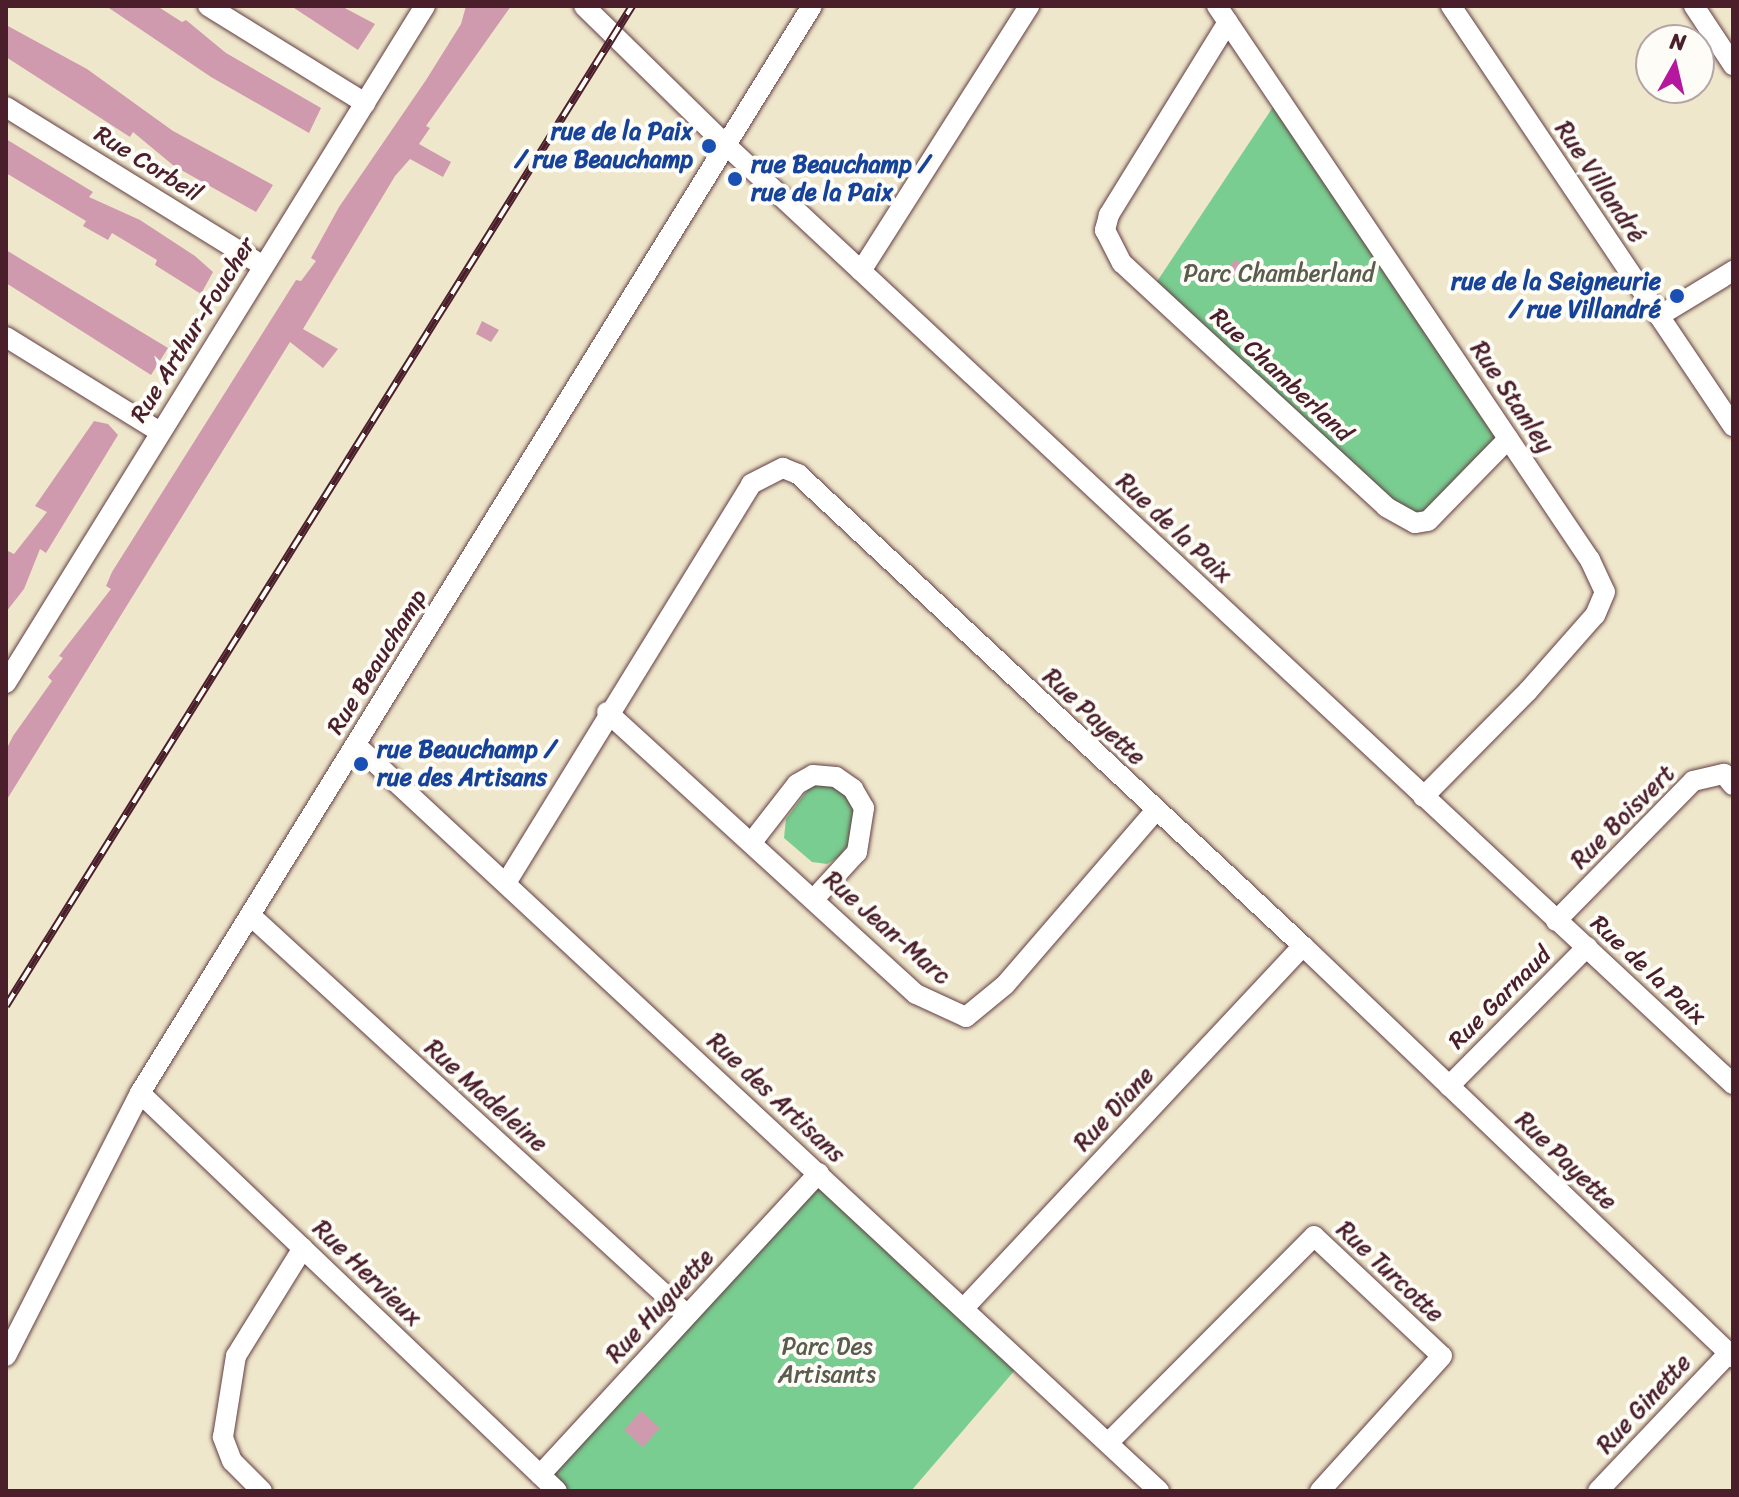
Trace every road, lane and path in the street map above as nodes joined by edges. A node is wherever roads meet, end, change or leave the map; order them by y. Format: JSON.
{"nodes":[{"id":1,"x":208,"y":6,"type":"edge"},
{"id":2,"x":425,"y":6,"type":"edge"},
{"id":3,"x":584,"y":6,"type":"edge"},
{"id":4,"x":812,"y":6,"type":"edge"},
{"id":5,"x":1029,"y":6,"type":"edge"},
{"id":6,"x":1451,"y":6,"type":"edge"},
{"id":7,"x":1694,"y":6,"type":"edge"},
{"id":8,"x":1223,"y":14,"type":"edge"},
{"id":9,"x":1733,"y":65,"type":"edge"},
{"id":10,"x":365,"y":103,"type":"junction"},
{"id":11,"x":6,"y":107,"type":"edge"},
{"id":12,"x":726,"y":145,"type":"junction"},
{"id":13,"x":263,"y":266,"type":"junction"},
{"id":14,"x":861,"y":271,"type":"junction"},
{"id":15,"x":1733,"y":271,"type":"edge"},
{"id":16,"x":1659,"y":316,"type":"junction"},
{"id":17,"x":6,"y":337,"type":"edge"},
{"id":18,"x":1733,"y":426,"type":"edge"},
{"id":19,"x":160,"y":432,"type":"junction"},
{"id":20,"x":1508,"y":439,"type":"junction"},
{"id":21,"x":6,"y":683,"type":"edge"},
{"id":22,"x":607,"y":712,"type":"junction"},
{"id":23,"x":356,"y":745,"type":"junction"},
{"id":24,"x":1733,"y":785,"type":"edge"},
{"id":25,"x":1423,"y":797,"type":"junction"},
{"id":26,"x":1156,"y":810,"type":"junction"},
{"id":27,"x":752,"y":842,"type":"junction"},
{"id":28,"x":506,"y":883,"type":"junction"},
{"id":29,"x":814,"y":899,"type":"junction"},
{"id":30,"x":250,"y":915,"type":"junction"},
{"id":31,"x":1556,"y":921,"type":"junction"},
{"id":32,"x":1303,"y":946,"type":"junction"},
{"id":33,"x":1587,"y":947,"type":"junction"},
{"id":34,"x":1733,"y":1084,"type":"edge"},
{"id":35,"x":1449,"y":1086,"type":"junction"},
{"id":36,"x":140,"y":1093,"type":"junction"},
{"id":37,"x":819,"y":1173,"type":"junction"},
{"id":38,"x":303,"y":1248,"type":"junction"},
{"id":39,"x":964,"y":1308,"type":"junction"},
{"id":40,"x":687,"y":1315,"type":"junction"},
{"id":41,"x":1731,"y":1355,"type":"edge"},
{"id":42,"x":6,"y":1356,"type":"edge"},
{"id":43,"x":1108,"y":1443,"type":"junction"},
{"id":44,"x":540,"y":1475,"type":"junction"},
{"id":45,"x":262,"y":1491,"type":"edge"},
{"id":46,"x":557,"y":1491,"type":"edge"},
{"id":47,"x":1159,"y":1491,"type":"edge"},
{"id":48,"x":1320,"y":1491,"type":"edge"},
{"id":49,"x":1598,"y":1491,"type":"edge"}],
"edges":[{"from":1,"to":10,"type":"street"},
{"from":2,"to":10,"type":"street","name":"Rue Arthur-Foucher"},
{"from":3,"to":12,"type":"street","name":"Rue de la Paix"},
{"from":4,"to":12,"type":"street","name":"Rue Beauchamp"},
{"from":5,"to":14,"type":"street"},
{"from":6,"to":16,"type":"street","name":"Rue Villandré"},
{"from":7,"to":9,"type":"street"},
{"from":8,"to":20,"type":"street","name":"Rue Stanley"},
{"from":8,"to":20,"type":"street","name":"Rue Chamberland"},
{"from":10,"to":13,"type":"street","name":"Rue Arthur-Foucher"},
{"from":11,"to":13,"type":"street","name":"Rue Corbeil"},
{"from":12,"to":14,"type":"street","name":"Rue de la Paix"},
{"from":12,"to":23,"type":"street","name":"Rue Beauchamp"},
{"from":13,"to":19,"type":"street","name":"Rue Arthur-Foucher"},
{"from":14,"to":25,"type":"street","name":"Rue de la Paix"},
{"from":15,"to":16,"type":"street"},
{"from":16,"to":18,"type":"street","name":"Rue Villandré"},
{"from":17,"to":19,"type":"street"},
{"from":19,"to":21,"type":"street","name":"Rue Arthur-Foucher"},
{"from":20,"to":25,"type":"street","name":"Rue Stanley"},
{"from":22,"to":26,"type":"street","name":"Rue Payette"},
{"from":22,"to":27,"type":"street","name":"Rue Jean-Marc"},
{"from":22,"to":28,"type":"street","name":"Rue Payette"},
{"from":23,"to":28,"type":"street","name":"Rue des Artisans"},
{"from":23,"to":30,"type":"street","name":"Rue Beauchamp"},
{"from":24,"to":31,"type":"street","name":"Rue Boisvert"},
{"from":25,"to":31,"type":"street","name":"Rue de la Paix"},
{"from":26,"to":29,"type":"street","name":"Rue Jean-Marc"},
{"from":26,"to":32,"type":"street","name":"Rue Payette"},
{"from":27,"to":29,"type":"street","name":"Rue Jean-Marc"},
{"from":27,"to":29,"type":"street"},
{"from":28,"to":37,"type":"street","name":"Rue des Artisans"},
{"from":30,"to":36,"type":"street","name":"Rue Beauchamp"},
{"from":30,"to":40,"type":"street","name":"Rue Madeleine"},
{"from":31,"to":33,"type":"street","name":"Rue de la Paix"},
{"from":32,"to":35,"type":"street","name":"Rue Payette"},
{"from":32,"to":39,"type":"street","name":"Rue Diane"},
{"from":33,"to":34,"type":"street","name":"Rue de la Paix"},
{"from":33,"to":35,"type":"street","name":"Rue Garnaud"},
{"from":35,"to":41,"type":"street","name":"Rue Payette"},
{"from":36,"to":38,"type":"street","name":"Rue Hervieux"},
{"from":36,"to":42,"type":"street","name":"Rue Beauchamp"},
{"from":37,"to":39,"type":"street","name":"Rue des Artisans"},
{"from":37,"to":40,"type":"street","name":"Rue Huguette"},
{"from":38,"to":44,"type":"street","name":"Rue Hervieux"},
{"from":38,"to":45,"type":"street"},
{"from":39,"to":43,"type":"street","name":"Rue des Artisans"},
{"from":40,"to":44,"type":"street","name":"Rue Huguette"},
{"from":41,"to":49,"type":"street","name":"Rue Ginette"},
{"from":43,"to":47,"type":"street","name":"Rue des Artisans"},
{"from":43,"to":48,"type":"street","name":"Rue Turcotte"},
{"from":44,"to":46,"type":"street","name":"Rue Hervieux"}]}
